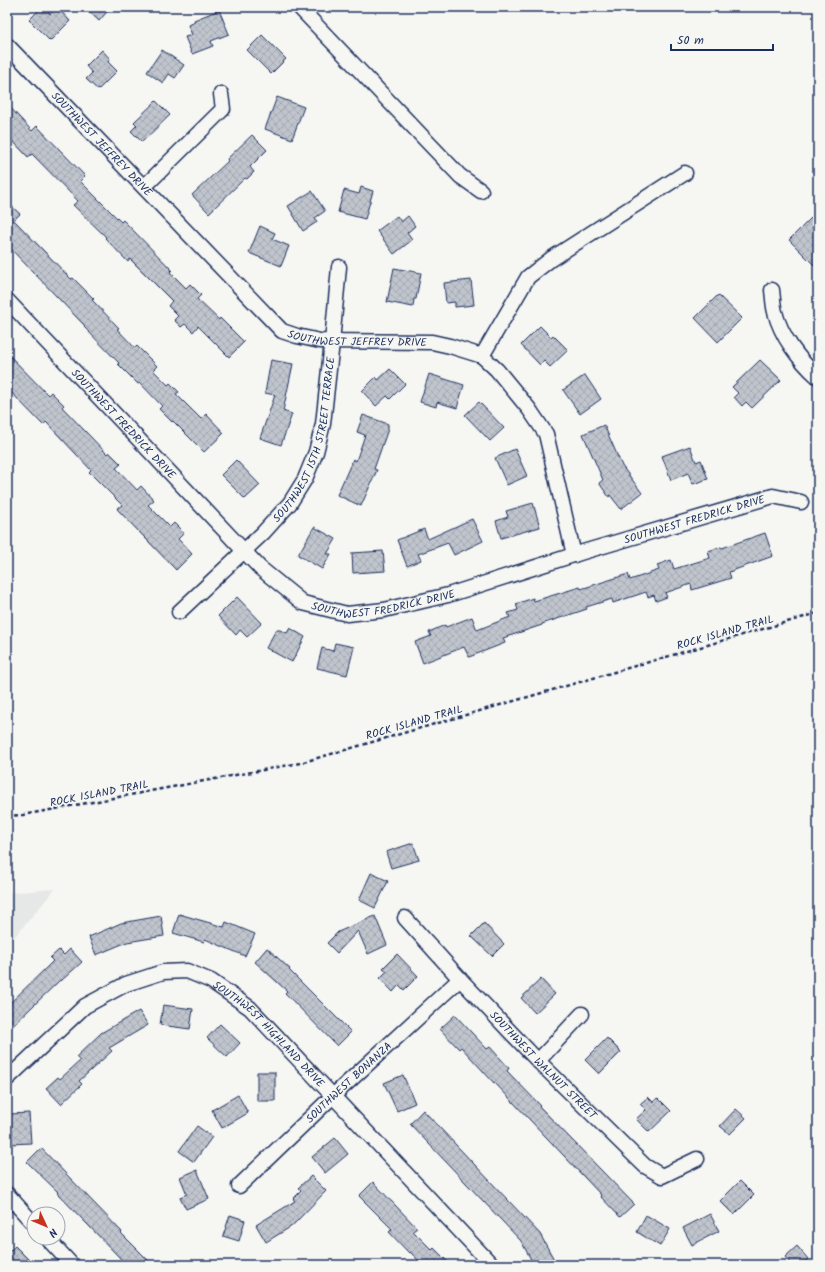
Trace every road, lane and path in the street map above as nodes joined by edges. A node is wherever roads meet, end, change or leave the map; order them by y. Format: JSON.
{"nodes":[{"id":1,"x":299,"y":7,"type":"edge"},
{"id":2,"x":7,"y":45,"type":"edge"},
{"id":3,"x":221,"y":94,"type":"dead end"},
{"id":4,"x":685,"y":173,"type":"dead end"},
{"id":5,"x":144,"y":187,"type":"junction"},
{"id":6,"x":481,"y":191,"type":"dead end"},
{"id":7,"x":339,"y":266,"type":"dead end"},
{"id":8,"x":772,"y":290,"type":"dead end"},
{"id":9,"x":7,"y":300,"type":"edge"},
{"id":10,"x":332,"y":342,"type":"junction"},
{"id":11,"x":482,"y":356,"type":"junction"},
{"id":12,"x":818,"y":377,"type":"edge"},
{"id":13,"x":801,"y":502,"type":"dead end"},
{"id":14,"x":243,"y":551,"type":"junction"},
{"id":15,"x":574,"y":555,"type":"junction"},
{"id":16,"x":179,"y":612,"type":"dead end"},
{"id":17,"x":818,"y":613,"type":"edge"},
{"id":18,"x":7,"y":816,"type":"edge"},
{"id":19,"x":405,"y":918,"type":"dead end"},
{"id":20,"x":460,"y":979,"type":"junction"},
{"id":21,"x":582,"y":1014,"type":"dead end"},
{"id":22,"x":538,"y":1061,"type":"junction"},
{"id":23,"x":7,"y":1079,"type":"edge"},
{"id":24,"x":333,"y":1096,"type":"junction"},
{"id":25,"x":697,"y":1159,"type":"dead end"},
{"id":26,"x":239,"y":1186,"type":"dead end"},
{"id":27,"x":7,"y":1194,"type":"edge"},
{"id":28,"x":26,"y":1215,"type":"edge"},
{"id":29,"x":54,"y":1246,"type":"edge"},
{"id":30,"x":72,"y":1265,"type":"edge"},
{"id":31,"x":492,"y":1265,"type":"edge"}],
"edges":[{"from":1,"to":6,"type":"street"},
{"from":2,"to":5,"type":"street","name":"SOUTHWEST JEFFREY DRIVE"},
{"from":3,"to":5,"type":"street"},
{"from":4,"to":11,"type":"street"},
{"from":5,"to":10,"type":"street","name":"SOUTHWEST JEFFREY DRIVE"},
{"from":7,"to":10,"type":"street","name":"SOUTHWEST 15TH STREET TERRACE"},
{"from":8,"to":12,"type":"street"},
{"from":9,"to":14,"type":"street","name":"SOUTHWEST FREDRICK DRIVE"},
{"from":10,"to":11,"type":"street","name":"SOUTHWEST JEFFREY DRIVE"},
{"from":10,"to":14,"type":"street","name":"SOUTHWEST 15TH STREET TERRACE"},
{"from":11,"to":15,"type":"street","name":"SOUTHWEST JEFFREY DRIVE"},
{"from":13,"to":15,"type":"street","name":"SOUTHWEST FREDRICK DRIVE"},
{"from":14,"to":15,"type":"street","name":"SOUTHWEST FREDRICK DRIVE"},
{"from":14,"to":16,"type":"street","name":"SOUTHWEST 15TH STREET TERRACE"},
{"from":17,"to":18,"type":"path","name":"ROCK ISLAND TRAIL"},
{"from":19,"to":20,"type":"street","name":"SOUTHWEST WALNUT STREET"},
{"from":20,"to":22,"type":"street","name":"SOUTHWEST WALNUT STREET"},
{"from":20,"to":24,"type":"street","name":"SOUTHWEST BONANZA"},
{"from":21,"to":22,"type":"street"},
{"from":22,"to":25,"type":"street","name":"SOUTHWEST WALNUT STREET"},
{"from":23,"to":24,"type":"street","name":"SOUTHWEST HIGHLAND DRIVE"},
{"from":24,"to":26,"type":"street","name":"SOUTHWEST BONANZA"},
{"from":24,"to":31,"type":"street","name":"SOUTHWEST HIGHLAND DRIVE"},
{"from":27,"to":28,"type":"street"},
{"from":29,"to":30,"type":"street"}]}
